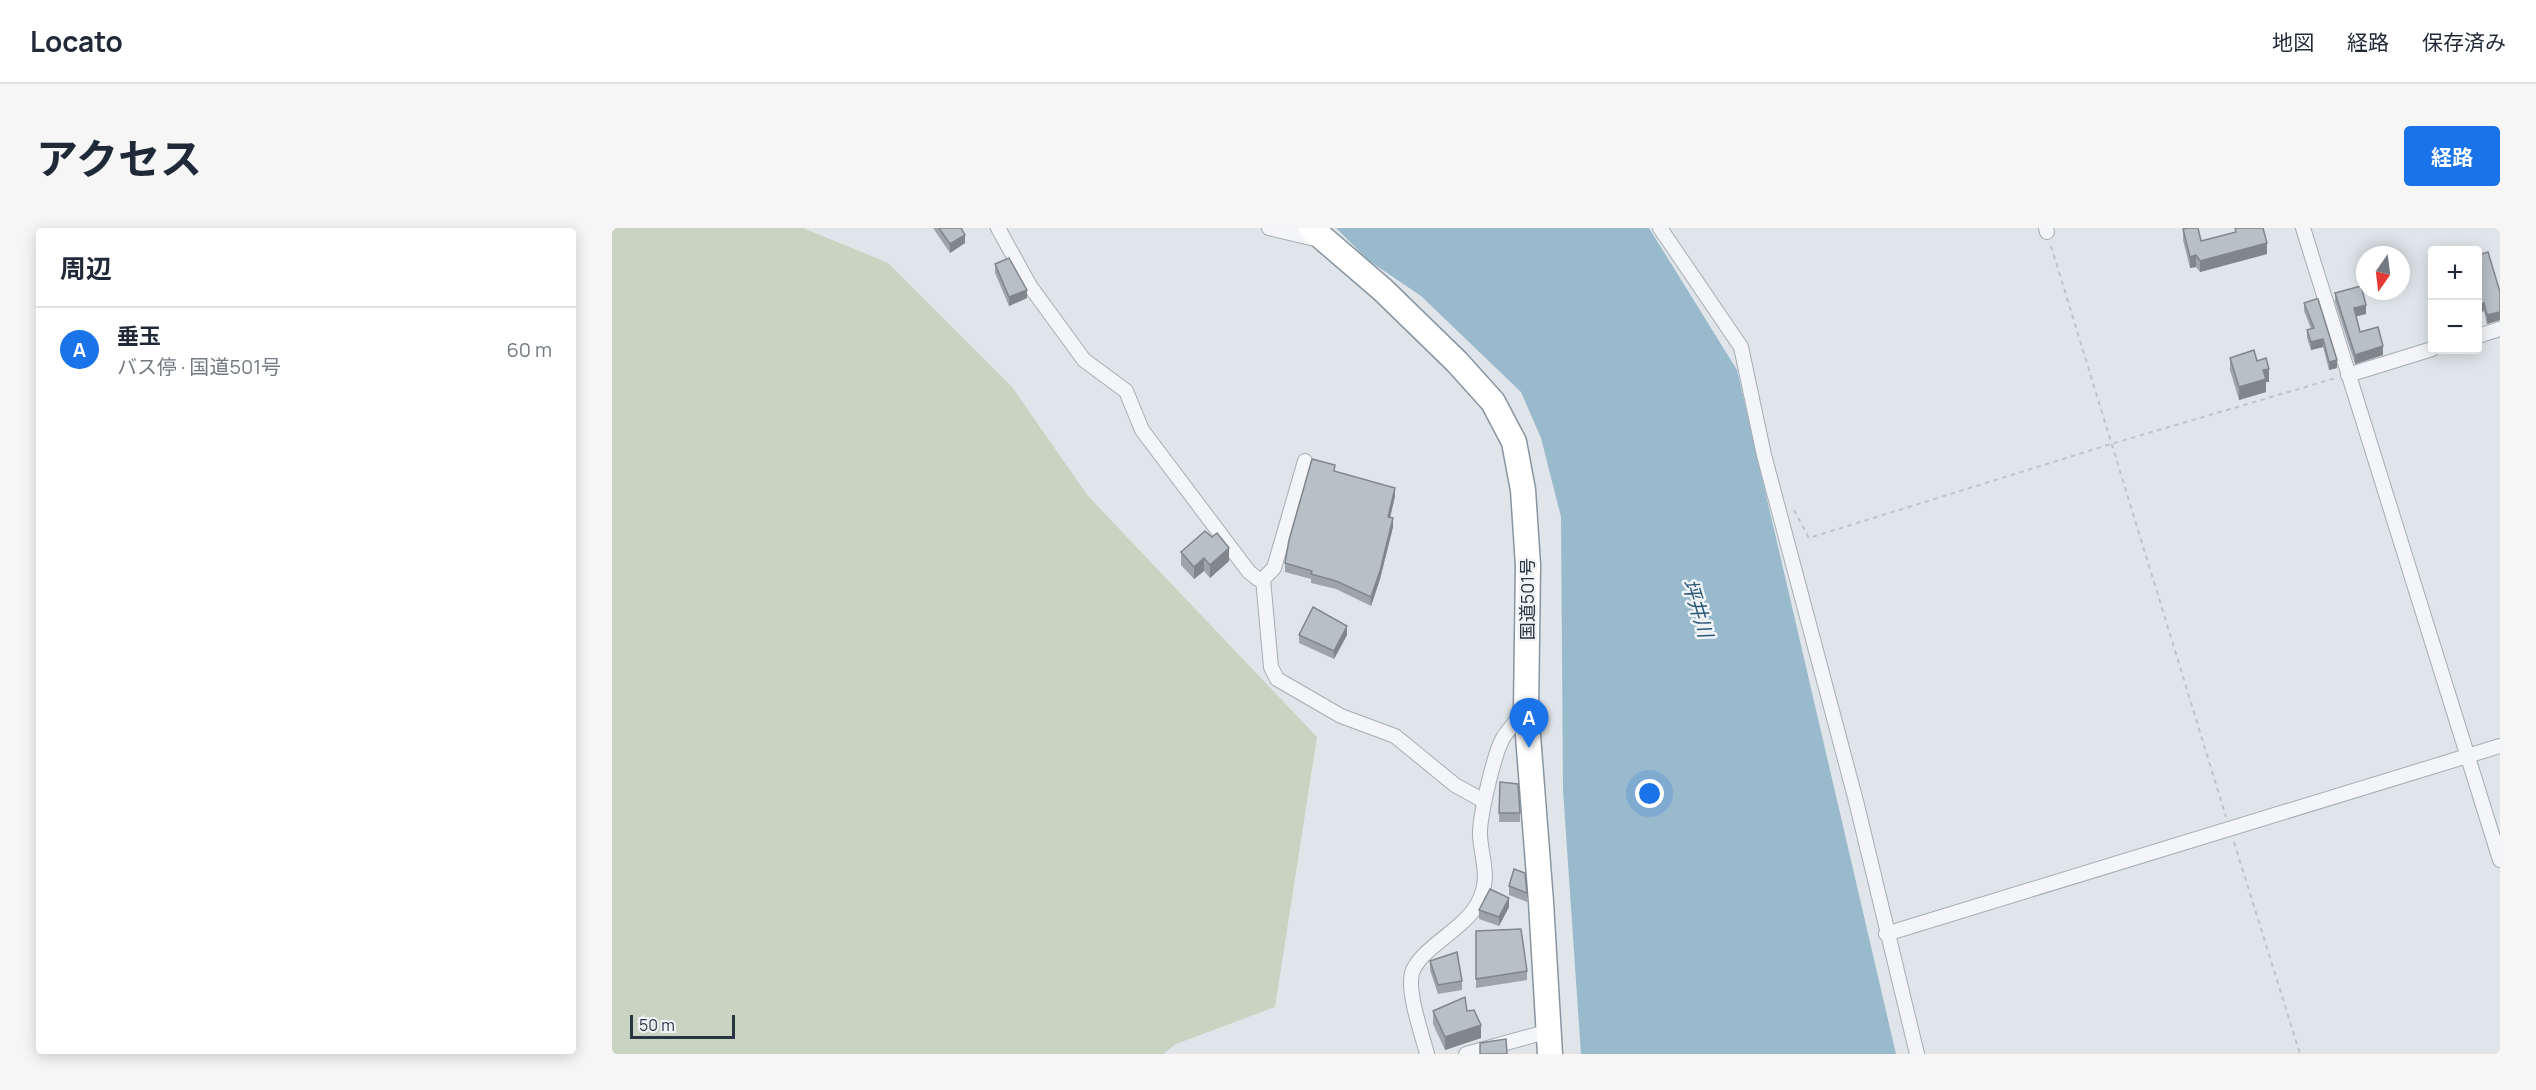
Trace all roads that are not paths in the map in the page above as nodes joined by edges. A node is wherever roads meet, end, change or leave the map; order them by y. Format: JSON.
{"nodes":[{"id":1,"x":998,"y":228,"type":"edge"},
{"id":2,"x":1269,"y":228,"type":"edge"},
{"id":3,"x":1660,"y":228,"type":"edge"},
{"id":4,"x":2302,"y":228,"type":"edge"},
{"id":5,"x":1317,"y":235,"type":"edge"},
{"id":6,"x":2500,"y":329,"type":"edge"},
{"id":7,"x":2482,"y":335,"type":"edge"},
{"id":8,"x":2428,"y":351,"type":"edge"},
{"id":9,"x":2348,"y":375,"type":"junction"},
{"id":10,"x":1305,"y":461,"type":"dead end"},
{"id":11,"x":1263,"y":579,"type":"junction"},
{"id":12,"x":1526,"y":710,"type":"junction"},
{"id":13,"x":2500,"y":746,"type":"edge"},
{"id":14,"x":2468,"y":756,"type":"junction"},
{"id":15,"x":1484,"y":801,"type":"junction"},
{"id":16,"x":2500,"y":860,"type":"edge"},
{"id":17,"x":1886,"y":934,"type":"junction"},
{"id":18,"x":1550,"y":1042,"type":"edge"},
{"id":19,"x":1427,"y":1054,"type":"edge"},
{"id":20,"x":1466,"y":1054,"type":"edge"},
{"id":21,"x":1917,"y":1054,"type":"edge"}],
"edges":[{"from":1,"to":11,"type":"street"},
{"from":2,"to":5,"type":"street"},
{"from":3,"to":17,"type":"street"},
{"from":4,"to":9,"type":"street"},
{"from":5,"to":12,"type":"highway","name":"国道501号"},
{"from":6,"to":7,"type":"street"},
{"from":8,"to":9,"type":"street"},
{"from":9,"to":14,"type":"street"},
{"from":10,"to":11,"type":"street"},
{"from":11,"to":15,"type":"street"},
{"from":12,"to":15,"type":"street"},
{"from":12,"to":18,"type":"highway","name":"国道501号"},
{"from":13,"to":14,"type":"street"},
{"from":14,"to":16,"type":"street"},
{"from":14,"to":17,"type":"street"},
{"from":15,"to":19,"type":"street"},
{"from":17,"to":21,"type":"street"},
{"from":18,"to":20,"type":"street"}]}
